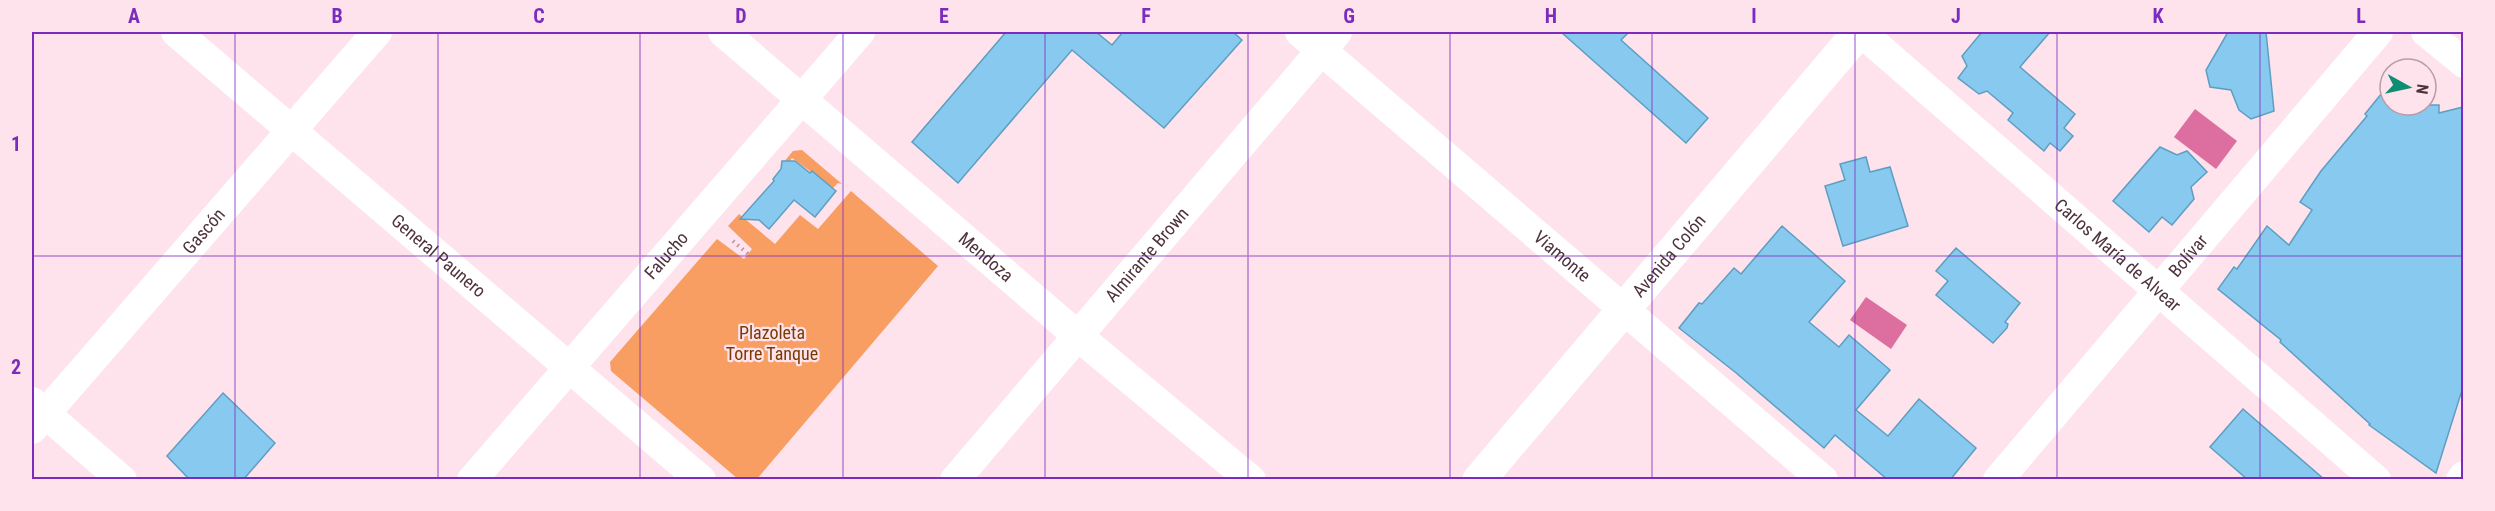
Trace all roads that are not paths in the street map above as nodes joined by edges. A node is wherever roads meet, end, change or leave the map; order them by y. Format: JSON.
{"nodes":[{"id":1,"x":176,"y":32,"type":"edge"},
{"id":2,"x":376,"y":32,"type":"edge"},
{"id":3,"x":723,"y":32,"type":"edge"},
{"id":4,"x":860,"y":32,"type":"edge"},
{"id":5,"x":1860,"y":32,"type":"edge"},
{"id":6,"x":2378,"y":32,"type":"edge"},
{"id":7,"x":2426,"y":32,"type":"edge"},
{"id":8,"x":1320,"y":38,"type":"edge"},
{"id":9,"x":2463,"y":63,"type":"edge"},
{"id":10,"x":801,"y":99,"type":"junction"},
{"id":11,"x":291,"y":130,"type":"junction"},
{"id":12,"x":2158,"y":290,"type":"junction"},
{"id":13,"x":1624,"y":309,"type":"junction"},
{"id":14,"x":1078,"y":336,"type":"junction"},
{"id":15,"x":569,"y":367,"type":"junction"},
{"id":16,"x":36,"y":415,"type":"edge"},
{"id":17,"x":122,"y":480,"type":"edge"},
{"id":18,"x":472,"y":480,"type":"edge"},
{"id":19,"x":700,"y":480,"type":"edge"},
{"id":20,"x":955,"y":480,"type":"edge"},
{"id":21,"x":1251,"y":480,"type":"edge"},
{"id":22,"x":1479,"y":480,"type":"edge"},
{"id":23,"x":1823,"y":480,"type":"edge"},
{"id":24,"x":1998,"y":480,"type":"edge"},
{"id":25,"x":2376,"y":480,"type":"edge"}],
"edges":[{"from":1,"to":11,"type":"street","name":"General Paunero"},
{"from":2,"to":11,"type":"street","name":"Gascón"},
{"from":3,"to":10,"type":"street","name":"Mendoza"},
{"from":4,"to":10,"type":"street","name":"Falucho"},
{"from":5,"to":12,"type":"street","name":"Carlos María de Alvear"},
{"from":5,"to":13,"type":"main road","name":"Avenida Colón"},
{"from":6,"to":12,"type":"street","name":"Bolívar"},
{"from":7,"to":9,"type":"street"},
{"from":8,"to":13,"type":"street","name":"Viamonte"},
{"from":8,"to":14,"type":"street","name":"Almirante Brown"},
{"from":10,"to":14,"type":"street","name":"Mendoza"},
{"from":10,"to":15,"type":"street","name":"Falucho"},
{"from":11,"to":15,"type":"street","name":"General Paunero"},
{"from":11,"to":16,"type":"street","name":"Gascón"},
{"from":12,"to":24,"type":"street","name":"Bolívar"},
{"from":12,"to":25,"type":"street","name":"Carlos María de Alvear"},
{"from":13,"to":22,"type":"main road","name":"Avenida Colón"},
{"from":13,"to":23,"type":"street","name":"Viamonte"},
{"from":14,"to":20,"type":"street","name":"Almirante Brown"},
{"from":14,"to":21,"type":"street","name":"Mendoza"},
{"from":15,"to":18,"type":"street","name":"Falucho"},
{"from":15,"to":19,"type":"street","name":"General Paunero"},
{"from":16,"to":17,"type":"street"}]}
